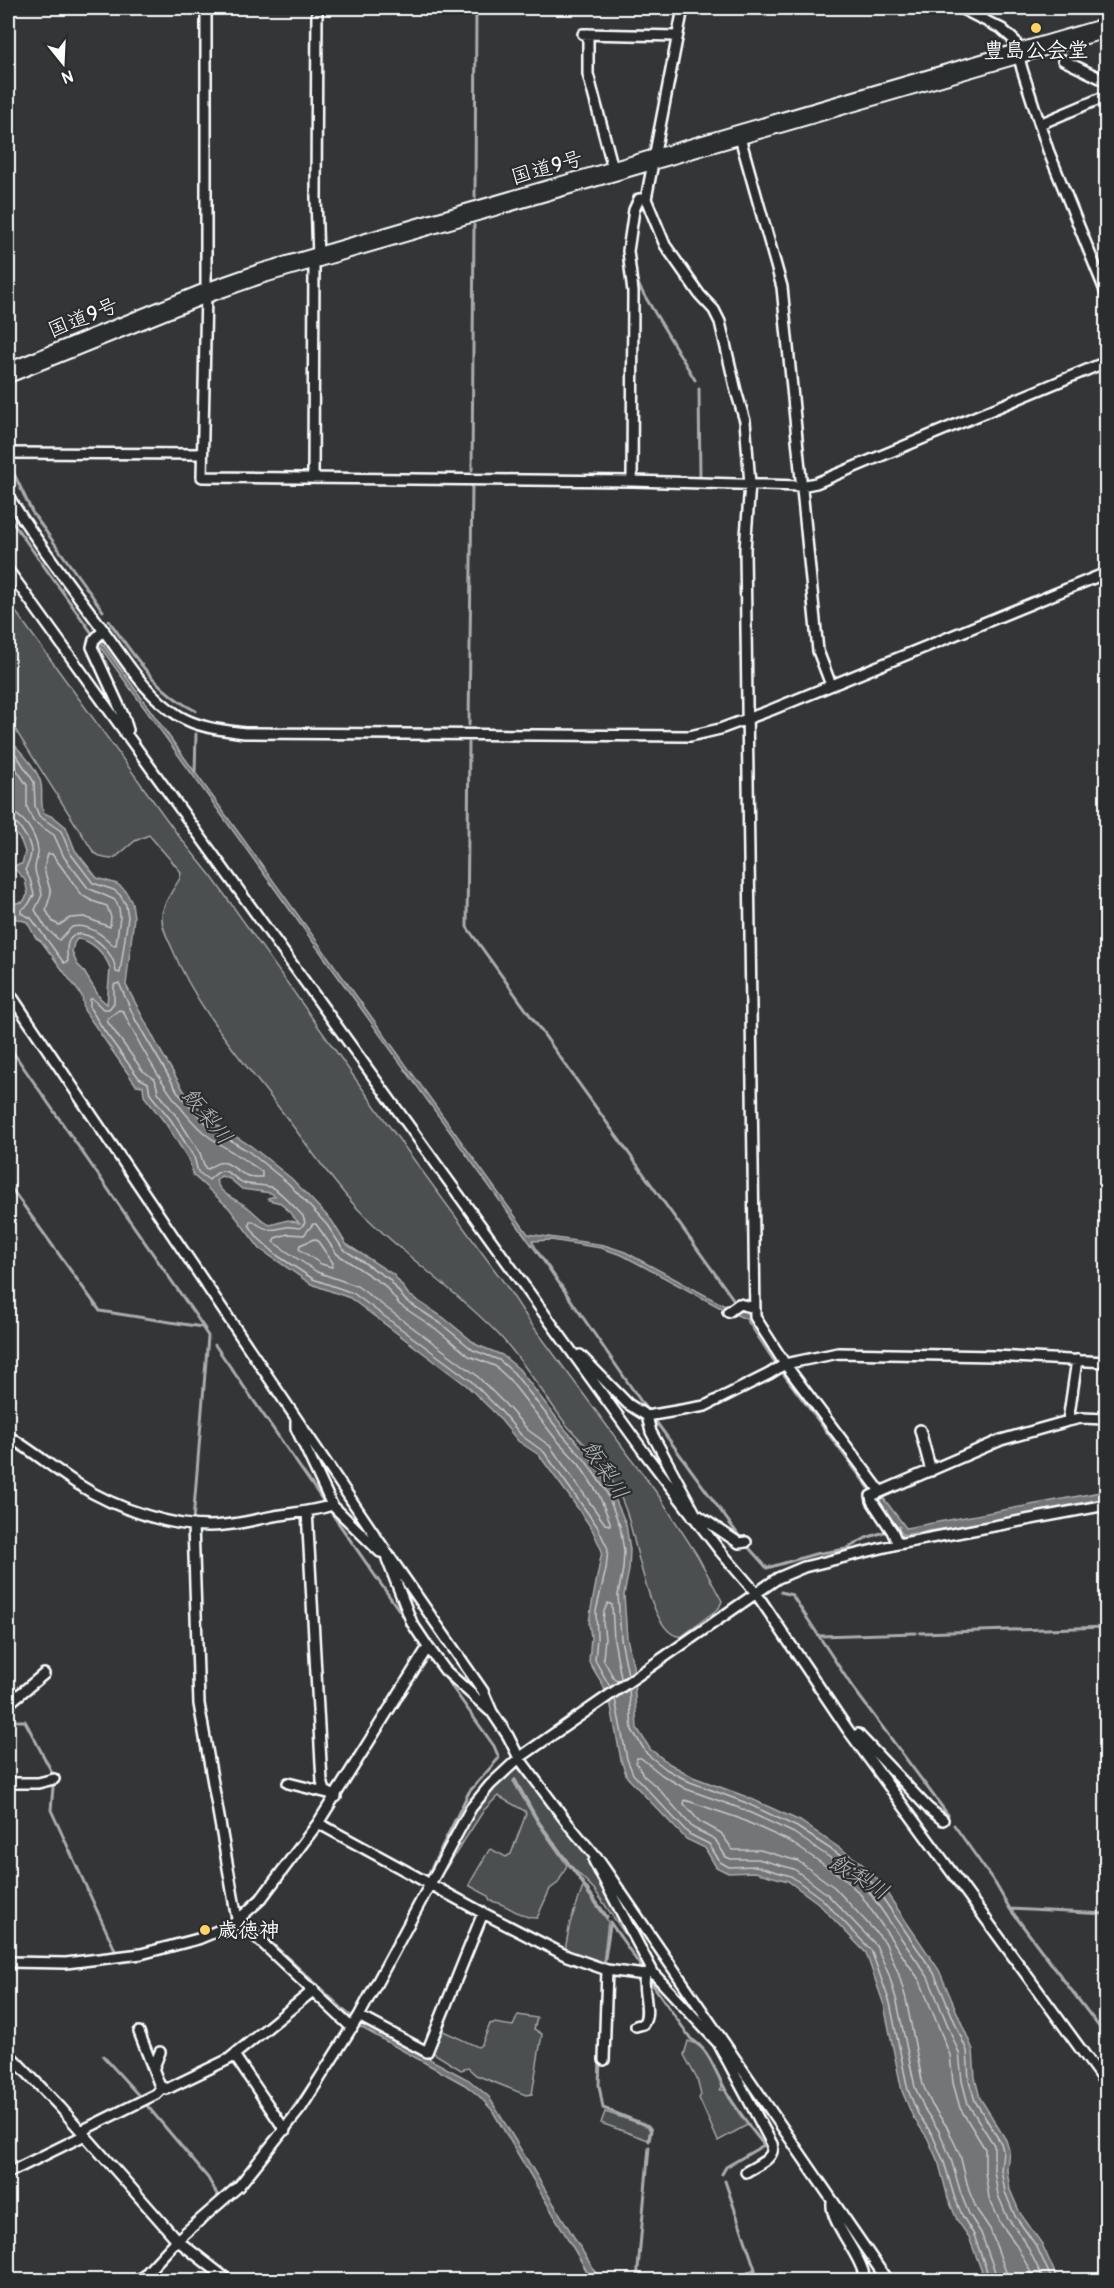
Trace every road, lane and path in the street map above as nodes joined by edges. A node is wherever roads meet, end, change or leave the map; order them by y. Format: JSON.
{"nodes":[{"id":1,"x":206,"y":8,"type":"edge"},
{"id":2,"x":317,"y":8,"type":"edge"},
{"id":3,"x":683,"y":8,"type":"edge"},
{"id":4,"x":960,"y":8,"type":"edge"},
{"id":5,"x":1107,"y":28,"type":"edge"},
{"id":6,"x":676,"y":36,"type":"junction"},
{"id":7,"x":1019,"y":54,"type":"junction"},
{"id":8,"x":1063,"y":60,"type":"dead end"},
{"id":9,"x":1107,"y":81,"type":"edge"},
{"id":10,"x":1107,"y":96,"type":"edge"},
{"id":11,"x":1040,"y":124,"type":"junction"},
{"id":12,"x":739,"y":134,"type":"junction"},
{"id":13,"x":653,"y":160,"type":"junction"},
{"id":14,"x":614,"y":172,"type":"junction"},
{"id":15,"x":646,"y":199,"type":"junction"},
{"id":16,"x":316,"y":258,"type":"junction"},
{"id":17,"x":1107,"y":292,"type":"edge"},
{"id":18,"x":206,"y":293,"type":"junction"},
{"id":19,"x":1107,"y":362,"type":"edge"},
{"id":20,"x":8,"y":373,"type":"edge"},
{"id":21,"x":8,"y":453,"type":"edge"},
{"id":22,"x":202,"y":454,"type":"junction"},
{"id":23,"x":314,"y":478,"type":"junction"},
{"id":24,"x":632,"y":481,"type":"junction"},
{"id":25,"x":750,"y":484,"type":"junction"},
{"id":26,"x":801,"y":486,"type":"junction"},
{"id":27,"x":8,"y":496,"type":"edge"},
{"id":28,"x":8,"y":570,"type":"edge"},
{"id":29,"x":1107,"y":573,"type":"edge"},
{"id":30,"x":104,"y":630,"type":"junction"},
{"id":31,"x":831,"y":685,"type":"junction"},
{"id":32,"x":748,"y":718,"type":"junction"},
{"id":33,"x":125,"y":734,"type":"junction"},
{"id":34,"x":8,"y":991,"type":"edge"},
{"id":35,"x":733,"y":1307,"type":"dead end"},
{"id":36,"x":755,"y":1308,"type":"junction"},
{"id":37,"x":575,"y":1355,"type":"junction"},
{"id":38,"x":1077,"y":1360,"type":"junction"},
{"id":39,"x":1107,"y":1362,"type":"edge"},
{"id":40,"x":782,"y":1366,"type":"junction"},
{"id":41,"x":646,"y":1416,"type":"junction"},
{"id":42,"x":296,"y":1418,"type":"junction"},
{"id":43,"x":1107,"y":1419,"type":"edge"},
{"id":44,"x":1068,"y":1420,"type":"junction"},
{"id":45,"x":920,"y":1430,"type":"dead end"},
{"id":46,"x":8,"y":1436,"type":"edge"},
{"id":47,"x":931,"y":1472,"type":"junction"},
{"id":48,"x":877,"y":1493,"type":"junction"},
{"id":49,"x":332,"y":1505,"type":"junction"},
{"id":50,"x":1107,"y":1505,"type":"edge"},
{"id":51,"x":307,"y":1511,"type":"junction"},
{"id":52,"x":694,"y":1516,"type":"junction"},
{"id":53,"x":193,"y":1525,"type":"junction"},
{"id":54,"x":745,"y":1543,"type":"dead end"},
{"id":55,"x":898,"y":1544,"type":"junction"},
{"id":56,"x":387,"y":1553,"type":"junction"},
{"id":57,"x":753,"y":1595,"type":"junction"},
{"id":58,"x":428,"y":1647,"type":"junction"},
{"id":59,"x":44,"y":1674,"type":"dead end"},
{"id":60,"x":8,"y":1704,"type":"edge"},
{"id":61,"x":492,"y":1712,"type":"junction"},
{"id":62,"x":848,"y":1730,"type":"junction"},
{"id":63,"x":519,"y":1758,"type":"junction"},
{"id":64,"x":54,"y":1779,"type":"dead end"},
{"id":65,"x":8,"y":1783,"type":"edge"},
{"id":66,"x":288,"y":1783,"type":"dead end"},
{"id":67,"x":332,"y":1795,"type":"junction"},
{"id":68,"x":943,"y":1820,"type":"dead end"},
{"id":69,"x":318,"y":1823,"type":"junction"},
{"id":70,"x":590,"y":1850,"type":"junction"},
{"id":71,"x":430,"y":1885,"type":"junction"},
{"id":72,"x":483,"y":1913,"type":"junction"},
{"id":73,"x":237,"y":1918,"type":"junction"},
{"id":74,"x":8,"y":1962,"type":"edge"},
{"id":75,"x":608,"y":1970,"type":"junction"},
{"id":76,"x":648,"y":1972,"type":"junction"},
{"id":77,"x":314,"y":1990,"type":"junction"},
{"id":78,"x":356,"y":2022,"type":"junction"},
{"id":79,"x":636,"y":2026,"type":"dead end"},
{"id":80,"x":139,"y":2032,"type":"dead end"},
{"id":81,"x":720,"y":2041,"type":"junction"},
{"id":82,"x":160,"y":2052,"type":"dead end"},
{"id":83,"x":8,"y":2053,"type":"edge"},
{"id":84,"x":234,"y":2055,"type":"junction"},
{"id":85,"x":604,"y":2060,"type":"dead end"},
{"id":86,"x":154,"y":2067,"type":"junction"},
{"id":87,"x":1107,"y":2084,"type":"edge"},
{"id":88,"x":162,"y":2087,"type":"junction"},
{"id":89,"x":285,"y":2130,"type":"junction"},
{"id":90,"x":83,"y":2133,"type":"junction"},
{"id":91,"x":746,"y":2172,"type":"dead end"},
{"id":92,"x":8,"y":2174,"type":"edge"},
{"id":93,"x":832,"y":2200,"type":"junction"},
{"id":94,"x":177,"y":2240,"type":"junction"},
{"id":95,"x":140,"y":2280,"type":"edge"},
{"id":96,"x":228,"y":2280,"type":"edge"},
{"id":97,"x":865,"y":2280,"type":"edge"},
{"id":98,"x":887,"y":2280,"type":"edge"}],
"edges":[{"from":1,"to":18,"type":"street"},
{"from":2,"to":16,"type":"street"},
{"from":3,"to":6,"type":"street"},
{"from":4,"to":7,"type":"street"},
{"from":5,"to":7,"type":"highway","name":"国道9号"},
{"from":6,"to":13,"type":"street"},
{"from":6,"to":14,"type":"street"},
{"from":7,"to":11,"type":"street"},
{"from":7,"to":12,"type":"highway","name":"国道9号"},
{"from":8,"to":9,"type":"street"},
{"from":10,"to":11,"type":"street"},
{"from":11,"to":17,"type":"street"},
{"from":12,"to":13,"type":"highway","name":"国道9号"},
{"from":12,"to":26,"type":"street"},
{"from":13,"to":14,"type":"highway","name":"国道9号"},
{"from":13,"to":15,"type":"street"},
{"from":14,"to":16,"type":"highway","name":"国道9号"},
{"from":15,"to":24,"type":"street"},
{"from":15,"to":25,"type":"street"},
{"from":16,"to":18,"type":"highway","name":"国道9号"},
{"from":16,"to":23,"type":"street"},
{"from":18,"to":20,"type":"highway","name":"国道9号"},
{"from":18,"to":22,"type":"street"},
{"from":19,"to":26,"type":"street"},
{"from":21,"to":22,"type":"street"},
{"from":22,"to":23,"type":"street"},
{"from":23,"to":24,"type":"street"},
{"from":24,"to":25,"type":"street"},
{"from":25,"to":26,"type":"street"},
{"from":25,"to":32,"type":"street"},
{"from":26,"to":31,"type":"street"},
{"from":27,"to":30,"type":"street"},
{"from":28,"to":33,"type":"street"},
{"from":29,"to":31,"type":"street"},
{"from":30,"to":32,"type":"street"},
{"from":30,"to":33,"type":"street"},
{"from":31,"to":32,"type":"street"},
{"from":32,"to":36,"type":"street"},
{"from":33,"to":37,"type":"street"},
{"from":34,"to":42,"type":"street"},
{"from":35,"to":36,"type":"street"},
{"from":36,"to":40,"type":"street"},
{"from":37,"to":41,"type":"street"},
{"from":37,"to":52,"type":"street"},
{"from":38,"to":39,"type":"street"},
{"from":38,"to":40,"type":"street"},
{"from":38,"to":44,"type":"street"},
{"from":40,"to":41,"type":"street"},
{"from":40,"to":48,"type":"street"},
{"from":41,"to":52,"type":"street"},
{"from":42,"to":49,"type":"street"},
{"from":42,"to":56,"type":"street"},
{"from":43,"to":44,"type":"street"},
{"from":44,"to":47,"type":"street"},
{"from":45,"to":47,"type":"street"},
{"from":46,"to":53,"type":"street"},
{"from":47,"to":48,"type":"street"},
{"from":48,"to":55,"type":"street"},
{"from":49,"to":51,"type":"street"},
{"from":49,"to":56,"type":"street"},
{"from":50,"to":55,"type":"street"},
{"from":51,"to":53,"type":"street"},
{"from":51,"to":67,"type":"street"},
{"from":52,"to":54,"type":"street"},
{"from":52,"to":57,"type":"street"},
{"from":53,"to":73,"type":"street"},
{"from":55,"to":57,"type":"street"},
{"from":56,"to":58,"type":"street"},
{"from":56,"to":61,"type":"street"},
{"from":57,"to":62,"type":"street"},
{"from":57,"to":63,"type":"street"},
{"from":58,"to":61,"type":"street"},
{"from":58,"to":67,"type":"street"},
{"from":59,"to":60,"type":"street"},
{"from":61,"to":63,"type":"street"},
{"from":62,"to":68,"type":"street"},
{"from":62,"to":87,"type":"street"},
{"from":63,"to":70,"type":"street"},
{"from":63,"to":71,"type":"street"},
{"from":64,"to":65,"type":"street"},
{"from":66,"to":67,"type":"street"},
{"from":67,"to":69,"type":"street"},
{"from":69,"to":71,"type":"street"},
{"from":69,"to":73,"type":"street"},
{"from":70,"to":76,"type":"street"},
{"from":70,"to":81,"type":"street"},
{"from":71,"to":72,"type":"street"},
{"from":71,"to":78,"type":"street"},
{"from":72,"to":75,"type":"street"},
{"from":72,"to":78,"type":"street"},
{"from":73,"to":74,"type":"street"},
{"from":73,"to":77,"type":"street"},
{"from":75,"to":76,"type":"street"},
{"from":75,"to":85,"type":"street"},
{"from":76,"to":79,"type":"street"},
{"from":76,"to":81,"type":"street"},
{"from":77,"to":78,"type":"street"},
{"from":77,"to":84,"type":"street"},
{"from":78,"to":89,"type":"street"},
{"from":80,"to":86,"type":"street"},
{"from":81,"to":91,"type":"street"},
{"from":81,"to":93,"type":"street"},
{"from":82,"to":86,"type":"street"},
{"from":83,"to":90,"type":"street"},
{"from":84,"to":88,"type":"street"},
{"from":84,"to":89,"type":"street"},
{"from":86,"to":88,"type":"street"},
{"from":88,"to":90,"type":"street"},
{"from":89,"to":94,"type":"street"},
{"from":90,"to":92,"type":"street"},
{"from":90,"to":94,"type":"street"},
{"from":93,"to":97,"type":"street"},
{"from":93,"to":98,"type":"street"},
{"from":94,"to":95,"type":"street"},
{"from":94,"to":96,"type":"street"}]}
